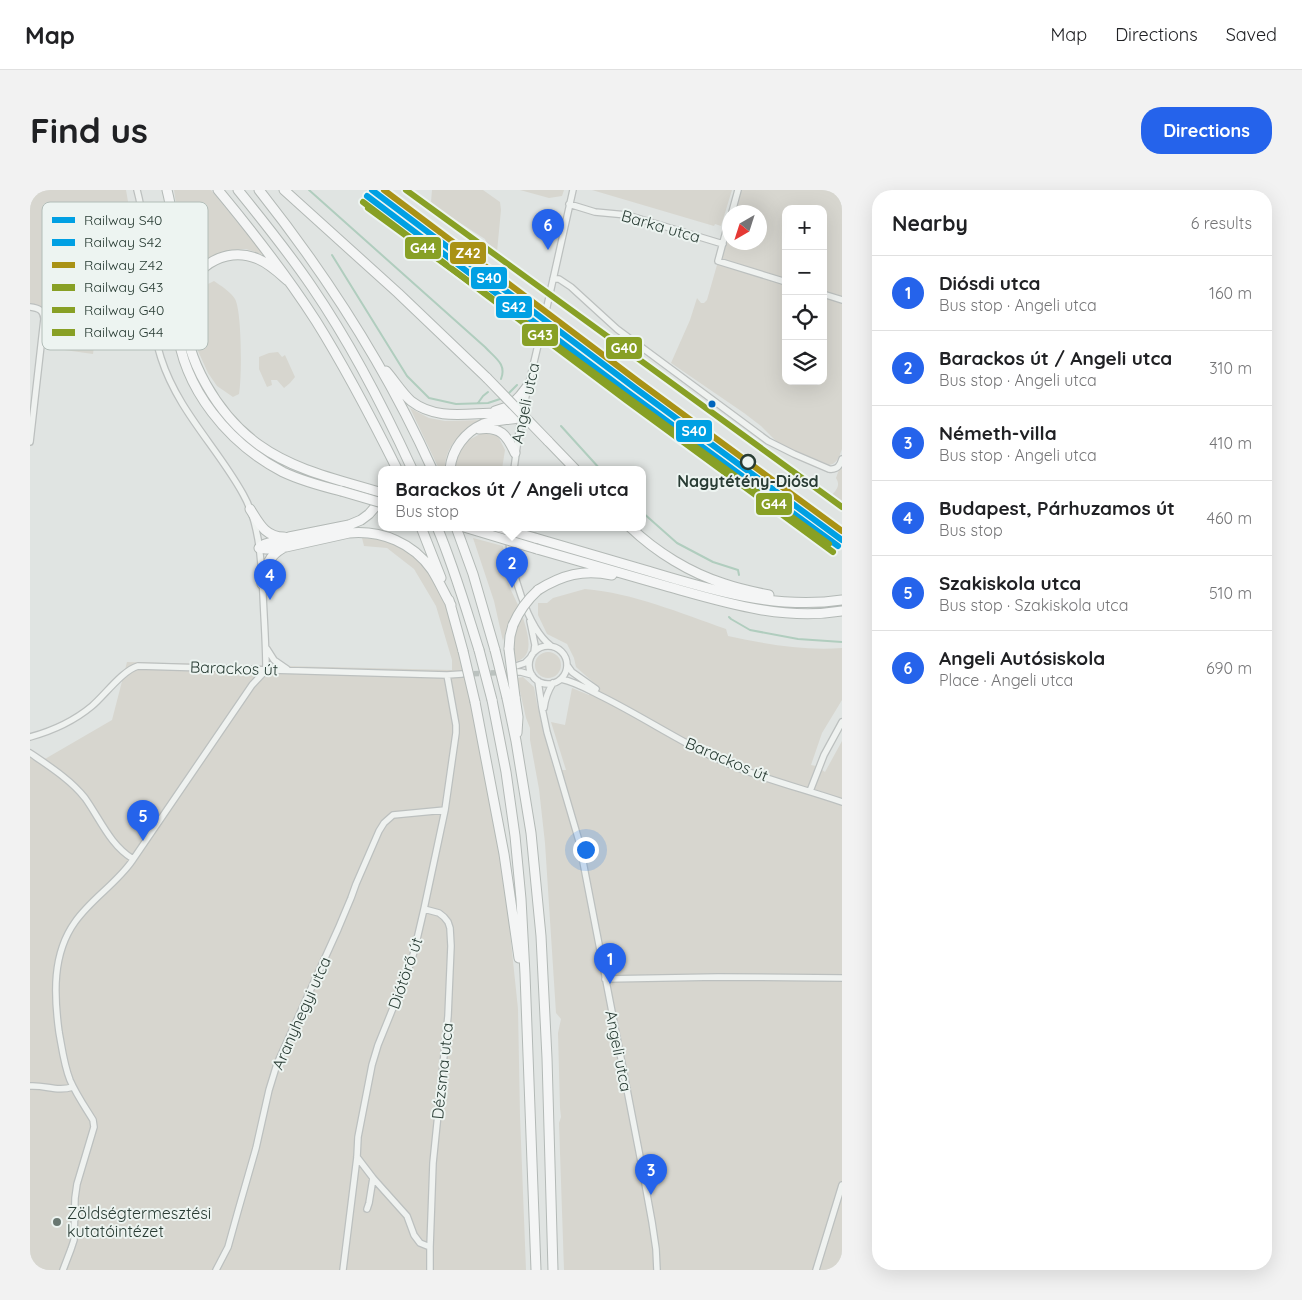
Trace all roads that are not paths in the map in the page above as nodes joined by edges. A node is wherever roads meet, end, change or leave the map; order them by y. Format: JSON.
{"nodes":[{"id":1,"x":218,"y":190,"type":"edge"},
{"id":2,"x":238,"y":190,"type":"edge"},
{"id":3,"x":259,"y":190,"type":"edge"},
{"id":4,"x":284,"y":190,"type":"edge"},
{"id":5,"x":573,"y":190,"type":"edge"},
{"id":6,"x":738,"y":190,"type":"edge"},
{"id":7,"x":569,"y":204,"type":"junction"},
{"id":8,"x":734,"y":205,"type":"edge"},
{"id":9,"x":722,"y":244,"type":"edge"},
{"id":10,"x":722,"y":247,"type":"edge"},
{"id":11,"x":208,"y":265,"type":"edge"},
{"id":12,"x":553,"y":278,"type":"junction"},
{"id":13,"x":288,"y":281,"type":"junction"},
{"id":14,"x":782,"y":281,"type":"edge"},
{"id":15,"x":826,"y":295,"type":"edge"},
{"id":16,"x":842,"y":300,"type":"edge"},
{"id":17,"x":30,"y":307,"type":"edge"},
{"id":18,"x":42,"y":311,"type":"edge"},
{"id":19,"x":42,"y":336,"type":"edge"},
{"id":20,"x":158,"y":350,"type":"edge"},
{"id":21,"x":182,"y":350,"type":"edge"},
{"id":22,"x":192,"y":350,"type":"edge"},
{"id":23,"x":374,"y":356,"type":"junction"},
{"id":24,"x":527,"y":386,"type":"junction"},
{"id":25,"x":370,"y":414,"type":"junction"},
{"id":26,"x":488,"y":414,"type":"junction"},
{"id":27,"x":521,"y":417,"type":"junction"},
{"id":28,"x":474,"y":430,"type":"junction"},
{"id":29,"x":30,"y":442,"type":"edge"},
{"id":30,"x":515,"y":453,"type":"junction"},
{"id":31,"x":841,"y":462,"type":"edge"},
{"id":32,"x":389,"y":466,"type":"edge"},
{"id":33,"x":396,"y":466,"type":"edge"},
{"id":34,"x":411,"y":466,"type":"edge"},
{"id":35,"x":431,"y":466,"type":"edge"},
{"id":36,"x":451,"y":466,"type":"edge"},
{"id":37,"x":514,"y":466,"type":"edge"},
{"id":38,"x":573,"y":466,"type":"edge"},
{"id":39,"x":378,"y":492,"type":"edge"},
{"id":40,"x":378,"y":500,"type":"edge"},
{"id":41,"x":378,"y":505,"type":"edge"},
{"id":42,"x":250,"y":509,"type":"junction"},
{"id":43,"x":423,"y":531,"type":"edge"},
{"id":44,"x":439,"y":531,"type":"edge"},
{"id":45,"x":457,"y":531,"type":"edge"},
{"id":46,"x":478,"y":531,"type":"edge"},
{"id":47,"x":509,"y":531,"type":"edge"},
{"id":48,"x":511,"y":531,"type":"edge"},
{"id":49,"x":635,"y":531,"type":"edge"},
{"id":50,"x":289,"y":537,"type":"junction"},
{"id":51,"x":286,"y":546,"type":"junction"},
{"id":52,"x":259,"y":548,"type":"junction"},
{"id":53,"x":652,"y":582,"type":"junction"},
{"id":54,"x":262,"y":584,"type":"junction"},
{"id":55,"x":842,"y":600,"type":"edge"},
{"id":56,"x":809,"y":603,"type":"junction"},
{"id":57,"x":451,"y":605,"type":"junction"},
{"id":58,"x":842,"y":611,"type":"edge"},
{"id":59,"x":529,"y":614,"type":"junction"},
{"id":60,"x":551,"y":646,"type":"junction"},
{"id":61,"x":266,"y":648,"type":"junction"},
{"id":62,"x":532,"y":655,"type":"junction"},
{"id":63,"x":568,"y":665,"type":"junction"},
{"id":64,"x":266,"y":670,"type":"junction"},
{"id":65,"x":289,"y":670,"type":"junction"},
{"id":66,"x":462,"y":674,"type":"tunnel mouth"},
{"id":67,"x":447,"y":675,"type":"junction"},
{"id":68,"x":532,"y":675,"type":"junction"},
{"id":69,"x":561,"y":679,"type":"junction"},
{"id":70,"x":538,"y":681,"type":"junction"},
{"id":71,"x":553,"y":683,"type":"junction"},
{"id":72,"x":511,"y":698,"type":"junction"},
{"id":73,"x":618,"y":704,"type":"junction"},
{"id":74,"x":544,"y":718,"type":"junction"},
{"id":75,"x":842,"y":722,"type":"edge"},
{"id":76,"x":30,"y":737,"type":"edge"},
{"id":77,"x":30,"y":753,"type":"edge"},
{"id":78,"x":810,"y":791,"type":"junction"},
{"id":79,"x":842,"y":802,"type":"edge"},
{"id":80,"x":445,"y":810,"type":"junction"},
{"id":81,"x":133,"y":859,"type":"junction"},
{"id":82,"x":424,"y":909,"type":"junction"},
{"id":83,"x":525,"y":974,"type":"junction"},
{"id":84,"x":842,"y":978,"type":"edge"},
{"id":85,"x":605,"y":979,"type":"junction"},
{"id":86,"x":30,"y":1086,"type":"edge"},
{"id":87,"x":74,"y":1087,"type":"junction"},
{"id":88,"x":357,"y":1157,"type":"junction"},
{"id":89,"x":373,"y":1178,"type":"junction"},
{"id":90,"x":842,"y":1185,"type":"edge"},
{"id":91,"x":367,"y":1209,"type":"dead end"},
{"id":92,"x":430,"y":1247,"type":"junction"},
{"id":93,"x":62,"y":1270,"type":"edge"},
{"id":94,"x":216,"y":1270,"type":"edge"},
{"id":95,"x":343,"y":1270,"type":"edge"},
{"id":96,"x":430,"y":1270,"type":"edge"},
{"id":97,"x":536,"y":1270,"type":"edge"},
{"id":98,"x":553,"y":1270,"type":"edge"},
{"id":99,"x":657,"y":1270,"type":"edge"},
{"id":100,"x":816,"y":1270,"type":"edge"}],
"edges":[{"from":1,"to":13,"type":"highway"},
{"from":2,"to":34,"type":"highway"},
{"from":3,"to":23,"type":"highway"},
{"from":4,"to":38,"type":"highway","bridge":true},
{"from":5,"to":7,"type":"street","name":"Angeli utca"},
{"from":6,"to":8,"type":"street"},
{"from":7,"to":9,"type":"street","name":"Barka utca"},
{"from":7,"to":12,"type":"street","name":"Angeli utca"},
{"from":10,"to":14,"type":"street"},
{"from":11,"to":13,"type":"highway"},
{"from":12,"to":24,"type":"street","name":"Angeli utca"},
{"from":12,"to":31,"type":"street"},
{"from":13,"to":25,"type":"highway"},
{"from":15,"to":16,"type":"street"},
{"from":17,"to":18,"type":"street"},
{"from":19,"to":29,"type":"street"},
{"from":20,"to":42,"type":"street"},
{"from":21,"to":40,"type":"highway","bridge":true},
{"from":22,"to":39,"type":"highway"},
{"from":23,"to":26,"type":"highway"},
{"from":23,"to":35,"type":"highway"},
{"from":24,"to":26,"type":"highway"},
{"from":24,"to":27,"type":"street","name":"Angeli utca"},
{"from":25,"to":32,"type":"highway"},
{"from":25,"to":33,"type":"highway"},
{"from":26,"to":27,"type":"highway"},
{"from":27,"to":28,"type":"highway"},
{"from":27,"to":30,"type":"street","name":"Angeli utca"},
{"from":28,"to":30,"type":"highway"},
{"from":28,"to":36,"type":"highway"},
{"from":30,"to":37,"type":"street","name":"Angeli utca"},
{"from":41,"to":50,"type":"highway"},
{"from":42,"to":50,"type":"highway"},
{"from":42,"to":52,"type":"street"},
{"from":43,"to":57,"type":"highway"},
{"from":44,"to":83,"type":"highway","bridge":true},
{"from":45,"to":72,"type":"highway","bridge":true},
{"from":46,"to":53,"type":"highway","bridge":true},
{"from":47,"to":59,"type":"street"},
{"from":48,"to":56,"type":"highway","bridge":true},
{"from":49,"to":56,"type":"highway"},
{"from":50,"to":52,"type":"highway"},
{"from":51,"to":52,"type":"highway"},
{"from":51,"to":54,"type":"highway"},
{"from":51,"to":57,"type":"highway"},
{"from":52,"to":54,"type":"street"},
{"from":53,"to":58,"type":"highway"},
{"from":53,"to":72,"type":"highway","bridge":true},
{"from":54,"to":61,"type":"street"},
{"from":55,"to":56,"type":"highway"},
{"from":57,"to":83,"type":"highway","bridge":true},
{"from":59,"to":60,"type":"street"},
{"from":59,"to":62,"type":"street"},
{"from":60,"to":62,"type":"street"},
{"from":60,"to":63,"type":"street"},
{"from":61,"to":64,"type":"street"},
{"from":61,"to":65,"type":"street"},
{"from":62,"to":68,"type":"street"},
{"from":62,"to":68,"type":"street"},
{"from":63,"to":69,"type":"street"},
{"from":63,"to":73,"type":"street","name":"Barackos út"},
{"from":64,"to":65,"type":"street","name":"Barackos út"},
{"from":64,"to":76,"type":"street","name":"Barackos út"},
{"from":64,"to":81,"type":"street"},
{"from":65,"to":67,"type":"street","name":"Barackos út"},
{"from":66,"to":67,"type":"street","name":"Barackos út"},
{"from":67,"to":80,"type":"street","name":"Diótörő út"},
{"from":68,"to":70,"type":"street"},
{"from":69,"to":71,"type":"street"},
{"from":69,"to":73,"type":"street","name":"Barackos út"},
{"from":70,"to":71,"type":"street"},
{"from":70,"to":74,"type":"street","name":"Angeli utca"},
{"from":71,"to":74,"type":"street","name":"Angeli utca"},
{"from":72,"to":98,"type":"highway"},
{"from":73,"to":78,"type":"street","name":"Barackos út"},
{"from":74,"to":85,"type":"street","name":"Angeli utca"},
{"from":75,"to":78,"type":"street"},
{"from":77,"to":81,"type":"street"},
{"from":78,"to":79,"type":"street","name":"Barackos út"},
{"from":80,"to":82,"type":"street","name":"Diótörő út"},
{"from":80,"to":94,"type":"street","name":"Aranyhegyi utca"},
{"from":81,"to":87,"type":"street"},
{"from":82,"to":88,"type":"street","name":"Diótörő út"},
{"from":82,"to":92,"type":"street","name":"Dézsma utca"},
{"from":83,"to":97,"type":"highway"},
{"from":84,"to":85,"type":"street"},
{"from":85,"to":99,"type":"street","name":"Angeli utca"},
{"from":86,"to":87,"type":"street"},
{"from":87,"to":93,"type":"street"},
{"from":88,"to":89,"type":"street"},
{"from":88,"to":95,"type":"street","name":"Diótörő út"},
{"from":89,"to":91,"type":"street"},
{"from":89,"to":92,"type":"street"},
{"from":90,"to":100,"type":"street"},
{"from":92,"to":96,"type":"street","name":"Dézsma utca"}]}
